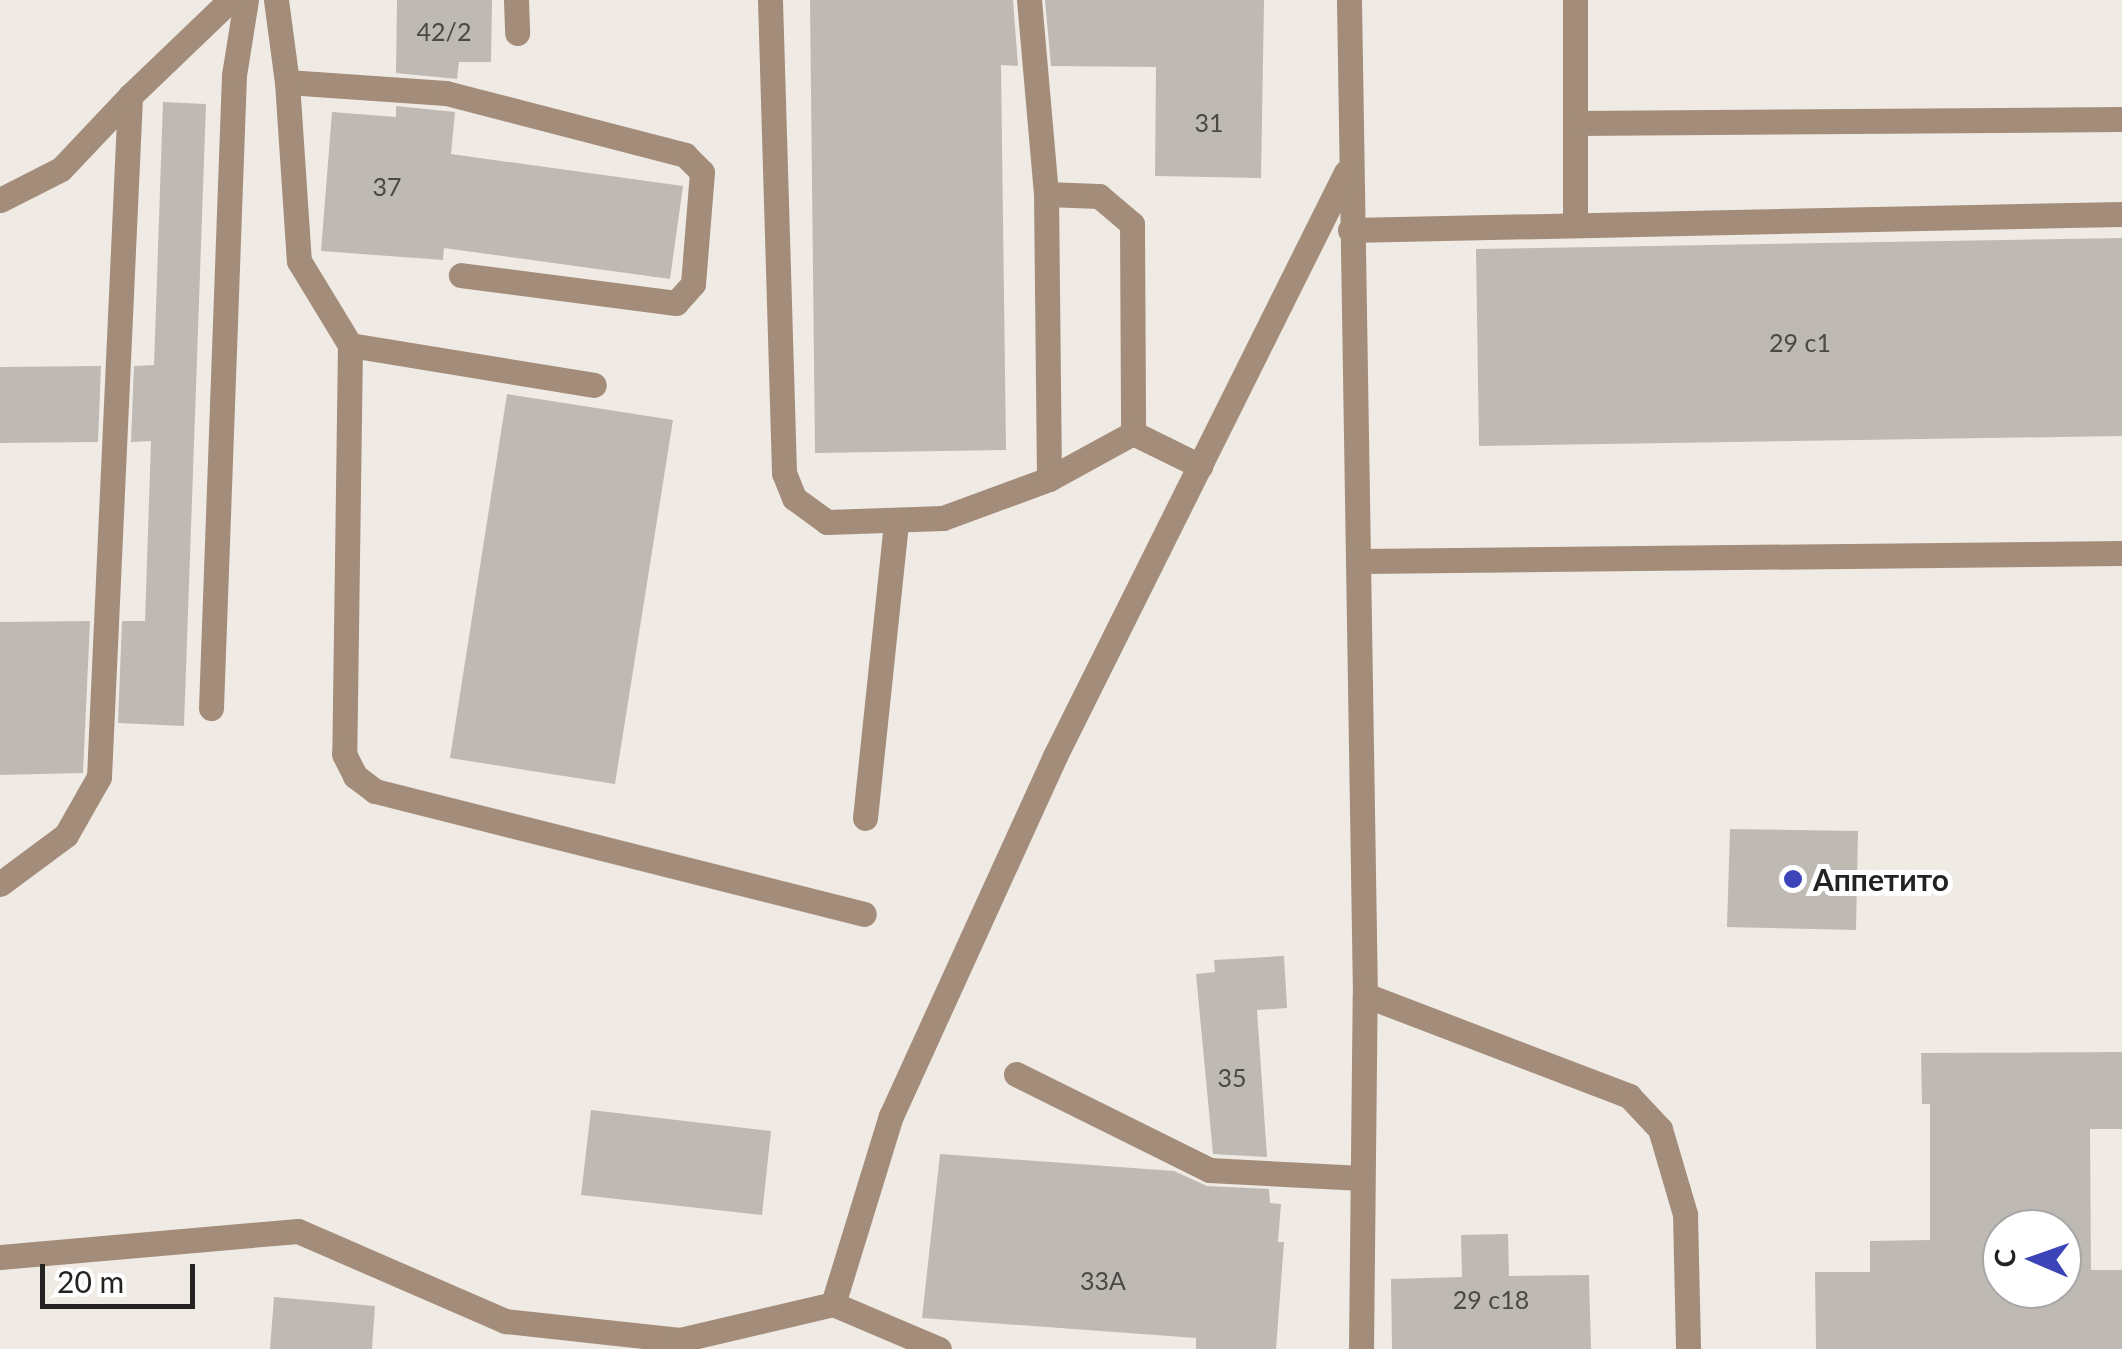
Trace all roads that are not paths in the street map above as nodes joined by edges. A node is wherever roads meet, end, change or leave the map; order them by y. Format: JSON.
{"nodes":[{"id":1,"x":230,"y":0,"type":"edge"},
{"id":2,"x":246,"y":0,"type":"edge"},
{"id":3,"x":276,"y":0,"type":"edge"},
{"id":4,"x":516,"y":0,"type":"edge"},
{"id":5,"x":770,"y":0,"type":"edge"},
{"id":6,"x":1029,"y":0,"type":"edge"},
{"id":7,"x":1349,"y":0,"type":"edge"},
{"id":8,"x":1575,"y":0,"type":"edge"},
{"id":9,"x":516,"y":32,"type":"dead end"},
{"id":10,"x":287,"y":82,"type":"junction"},
{"id":11,"x":130,"y":96,"type":"junction"},
{"id":12,"x":2122,"y":119,"type":"edge"},
{"id":13,"x":1575,"y":123,"type":"junction"},
{"id":14,"x":1350,"y":165,"type":"junction"},
{"id":15,"x":1046,"y":194,"type":"junction"},
{"id":16,"x":0,"y":200,"type":"edge"},
{"id":17,"x":2122,"y":214,"type":"edge"},
{"id":18,"x":1575,"y":225,"type":"junction"},
{"id":19,"x":1350,"y":230,"type":"junction"},
{"id":20,"x":460,"y":275,"type":"dead end"},
{"id":21,"x":350,"y":345,"type":"junction"},
{"id":22,"x":594,"y":385,"type":"dead end"},
{"id":23,"x":1133,"y":434,"type":"junction"},
{"id":24,"x":1200,"y":466,"type":"junction"},
{"id":25,"x":1049,"y":479,"type":"junction"},
{"id":26,"x":896,"y":521,"type":"junction"},
{"id":27,"x":2122,"y":553,"type":"edge"},
{"id":28,"x":1361,"y":560,"type":"junction"},
{"id":29,"x":211,"y":708,"type":"dead end"},
{"id":30,"x":865,"y":818,"type":"dead end"},
{"id":31,"x":0,"y":884,"type":"edge"},
{"id":32,"x":864,"y":914,"type":"dead end"},
{"id":33,"x":1365,"y":995,"type":"junction"},
{"id":34,"x":1016,"y":1074,"type":"dead end"},
{"id":35,"x":1362,"y":1178,"type":"junction"},
{"id":36,"x":0,"y":1257,"type":"edge"},
{"id":37,"x":833,"y":1304,"type":"junction"},
{"id":38,"x":680,"y":1344,"type":"edge"},
{"id":39,"x":938,"y":1349,"type":"edge"},
{"id":40,"x":1362,"y":1349,"type":"edge"},
{"id":41,"x":1688,"y":1349,"type":"edge"}],
"edges":[{"from":1,"to":11,"type":"lane"},
{"from":2,"to":29,"type":"lane"},
{"from":3,"to":10,"type":"lane"},
{"from":4,"to":9,"type":"lane"},
{"from":5,"to":26,"type":"lane"},
{"from":6,"to":15,"type":"lane"},
{"from":7,"to":14,"type":"lane"},
{"from":8,"to":13,"type":"lane"},
{"from":10,"to":20,"type":"lane"},
{"from":10,"to":21,"type":"lane"},
{"from":11,"to":16,"type":"lane"},
{"from":11,"to":31,"type":"lane"},
{"from":12,"to":13,"type":"lane"},
{"from":13,"to":18,"type":"lane"},
{"from":14,"to":19,"type":"lane"},
{"from":14,"to":24,"type":"lane"},
{"from":15,"to":23,"type":"lane"},
{"from":15,"to":25,"type":"lane"},
{"from":17,"to":18,"type":"lane"},
{"from":18,"to":19,"type":"lane"},
{"from":19,"to":28,"type":"lane"},
{"from":21,"to":22,"type":"lane"},
{"from":21,"to":32,"type":"lane"},
{"from":23,"to":24,"type":"lane"},
{"from":23,"to":25,"type":"lane"},
{"from":24,"to":37,"type":"lane"},
{"from":25,"to":26,"type":"lane"},
{"from":26,"to":30,"type":"lane"},
{"from":27,"to":28,"type":"lane"},
{"from":28,"to":33,"type":"lane"},
{"from":33,"to":35,"type":"lane"},
{"from":33,"to":41,"type":"lane"},
{"from":34,"to":35,"type":"lane"},
{"from":35,"to":40,"type":"lane"},
{"from":36,"to":38,"type":"lane"},
{"from":37,"to":38,"type":"lane"},
{"from":37,"to":39,"type":"lane"}]}
